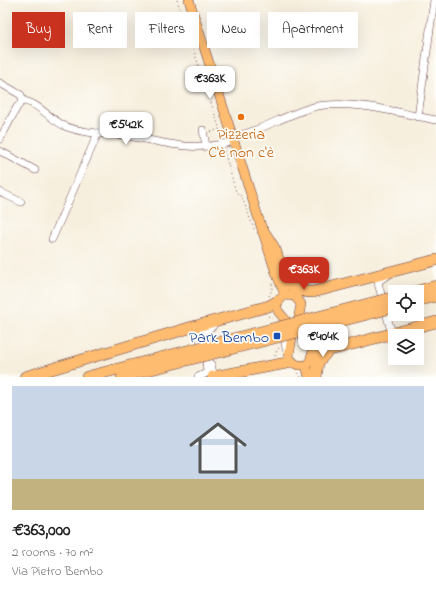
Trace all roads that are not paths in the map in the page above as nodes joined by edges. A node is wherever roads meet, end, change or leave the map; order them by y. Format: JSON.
{"nodes":[{"id":1,"x":189,"y":0,"type":"edge"},
{"id":2,"x":434,"y":0,"type":"edge"},
{"id":3,"x":0,"y":82,"type":"edge"},
{"id":4,"x":23,"y":100,"type":"junction"},
{"id":5,"x":418,"y":117,"type":"junction"},
{"id":6,"x":436,"y":120,"type":"edge"},
{"id":7,"x":203,"y":132,"type":"road end"},
{"id":8,"x":98,"y":133,"type":"junction"},
{"id":9,"x":0,"y":139,"type":"edge"},
{"id":10,"x":234,"y":139,"type":"junction"},
{"id":11,"x":206,"y":146,"type":"junction"},
{"id":12,"x":0,"y":151,"type":"edge"},
{"id":13,"x":35,"y":170,"type":"dead end"},
{"id":14,"x":0,"y":192,"type":"edge"},
{"id":15,"x":21,"y":202,"type":"dead end"},
{"id":16,"x":260,"y":232,"type":"junction"},
{"id":17,"x":52,"y":239,"type":"dead end"},
{"id":18,"x":436,"y":260,"type":"edge"},
{"id":19,"x":388,"y":272,"type":"junction"},
{"id":20,"x":367,"y":278,"type":"junction"},
{"id":21,"x":436,"y":286,"type":"edge"},
{"id":22,"x":424,"y":289,"type":"edge"},
{"id":23,"x":313,"y":292,"type":"junction"},
{"id":24,"x":379,"y":295,"type":"junction"},
{"id":25,"x":436,"y":296,"type":"edge"},
{"id":26,"x":276,"y":298,"type":"junction"},
{"id":27,"x":297,"y":298,"type":"junction"},
{"id":28,"x":388,"y":299,"type":"edge"},
{"id":29,"x":424,"y":299,"type":"edge"},
{"id":30,"x":388,"y":306,"type":"edge"},
{"id":31,"x":388,"y":309,"type":"edge"},
{"id":32,"x":388,"y":312,"type":"edge"},
{"id":33,"x":214,"y":321,"type":"junction"},
{"id":34,"x":436,"y":322,"type":"edge"},
{"id":35,"x":189,"y":328,"type":"junction"},
{"id":36,"x":411,"y":329,"type":"edge"},
{"id":37,"x":388,"y":335,"type":"edge"},
{"id":38,"x":372,"y":339,"type":"junction"},
{"id":39,"x":202,"y":345,"type":"junction"},
{"id":40,"x":330,"y":350,"type":"junction"},
{"id":41,"x":290,"y":357,"type":"junction"},
{"id":42,"x":206,"y":361,"type":"junction"},
{"id":43,"x":309,"y":361,"type":"junction"},
{"id":44,"x":139,"y":368,"type":"junction"},
{"id":45,"x":218,"y":376,"type":"edge"},
{"id":46,"x":25,"y":377,"type":"edge"},
{"id":47,"x":87,"y":377,"type":"edge"},
{"id":48,"x":122,"y":377,"type":"edge"},
{"id":49,"x":198,"y":377,"type":"edge"},
{"id":50,"x":309,"y":377,"type":"edge"},
{"id":51,"x":316,"y":377,"type":"edge"}],
"edges":[{"from":1,"to":10,"type":"main road"},
{"from":2,"to":5,"type":"street"},
{"from":3,"to":4,"type":"street"},
{"from":4,"to":8,"type":"street"},
{"from":4,"to":9,"type":"street"},
{"from":5,"to":6,"type":"street"},
{"from":5,"to":10,"type":"street"},
{"from":7,"to":11,"type":"street"},
{"from":8,"to":11,"type":"street"},
{"from":8,"to":17,"type":"street"},
{"from":10,"to":11,"type":"street"},
{"from":10,"to":16,"type":"main road"},
{"from":12,"to":13,"type":"street"},
{"from":14,"to":15,"type":"street"},
{"from":16,"to":23,"type":"highway"},
{"from":16,"to":26,"type":"main road"},
{"from":18,"to":19,"type":"highway"},
{"from":19,"to":20,"type":"highway"},
{"from":19,"to":24,"type":"street"},
{"from":20,"to":23,"type":"highway"},
{"from":20,"to":24,"type":"street"},
{"from":21,"to":22,"type":"highway"},
{"from":23,"to":27,"type":"highway"},
{"from":24,"to":30,"type":"street"},
{"from":25,"to":29,"type":"highway"},
{"from":26,"to":27,"type":"main road"},
{"from":26,"to":33,"type":"highway"},
{"from":26,"to":41,"type":"main road"},
{"from":27,"to":43,"type":"main road"},
{"from":28,"to":44,"type":"highway","bridge":true},
{"from":31,"to":44,"type":"highway","bridge":true},
{"from":32,"to":38,"type":"street"},
{"from":33,"to":35,"type":"highway"},
{"from":33,"to":39,"type":"street"},
{"from":34,"to":36,"type":"highway"},
{"from":35,"to":39,"type":"street"},
{"from":35,"to":46,"type":"highway"},
{"from":37,"to":38,"type":"highway"},
{"from":38,"to":40,"type":"highway"},
{"from":39,"to":42,"type":"street"},
{"from":40,"to":43,"type":"highway"},
{"from":40,"to":51,"type":"highway"},
{"from":41,"to":43,"type":"main road"},
{"from":41,"to":45,"type":"highway"},
{"from":42,"to":45,"type":"street"},
{"from":42,"to":49,"type":"street"},
{"from":43,"to":50,"type":"main road"},
{"from":44,"to":47,"type":"highway"},
{"from":44,"to":48,"type":"highway"}]}
